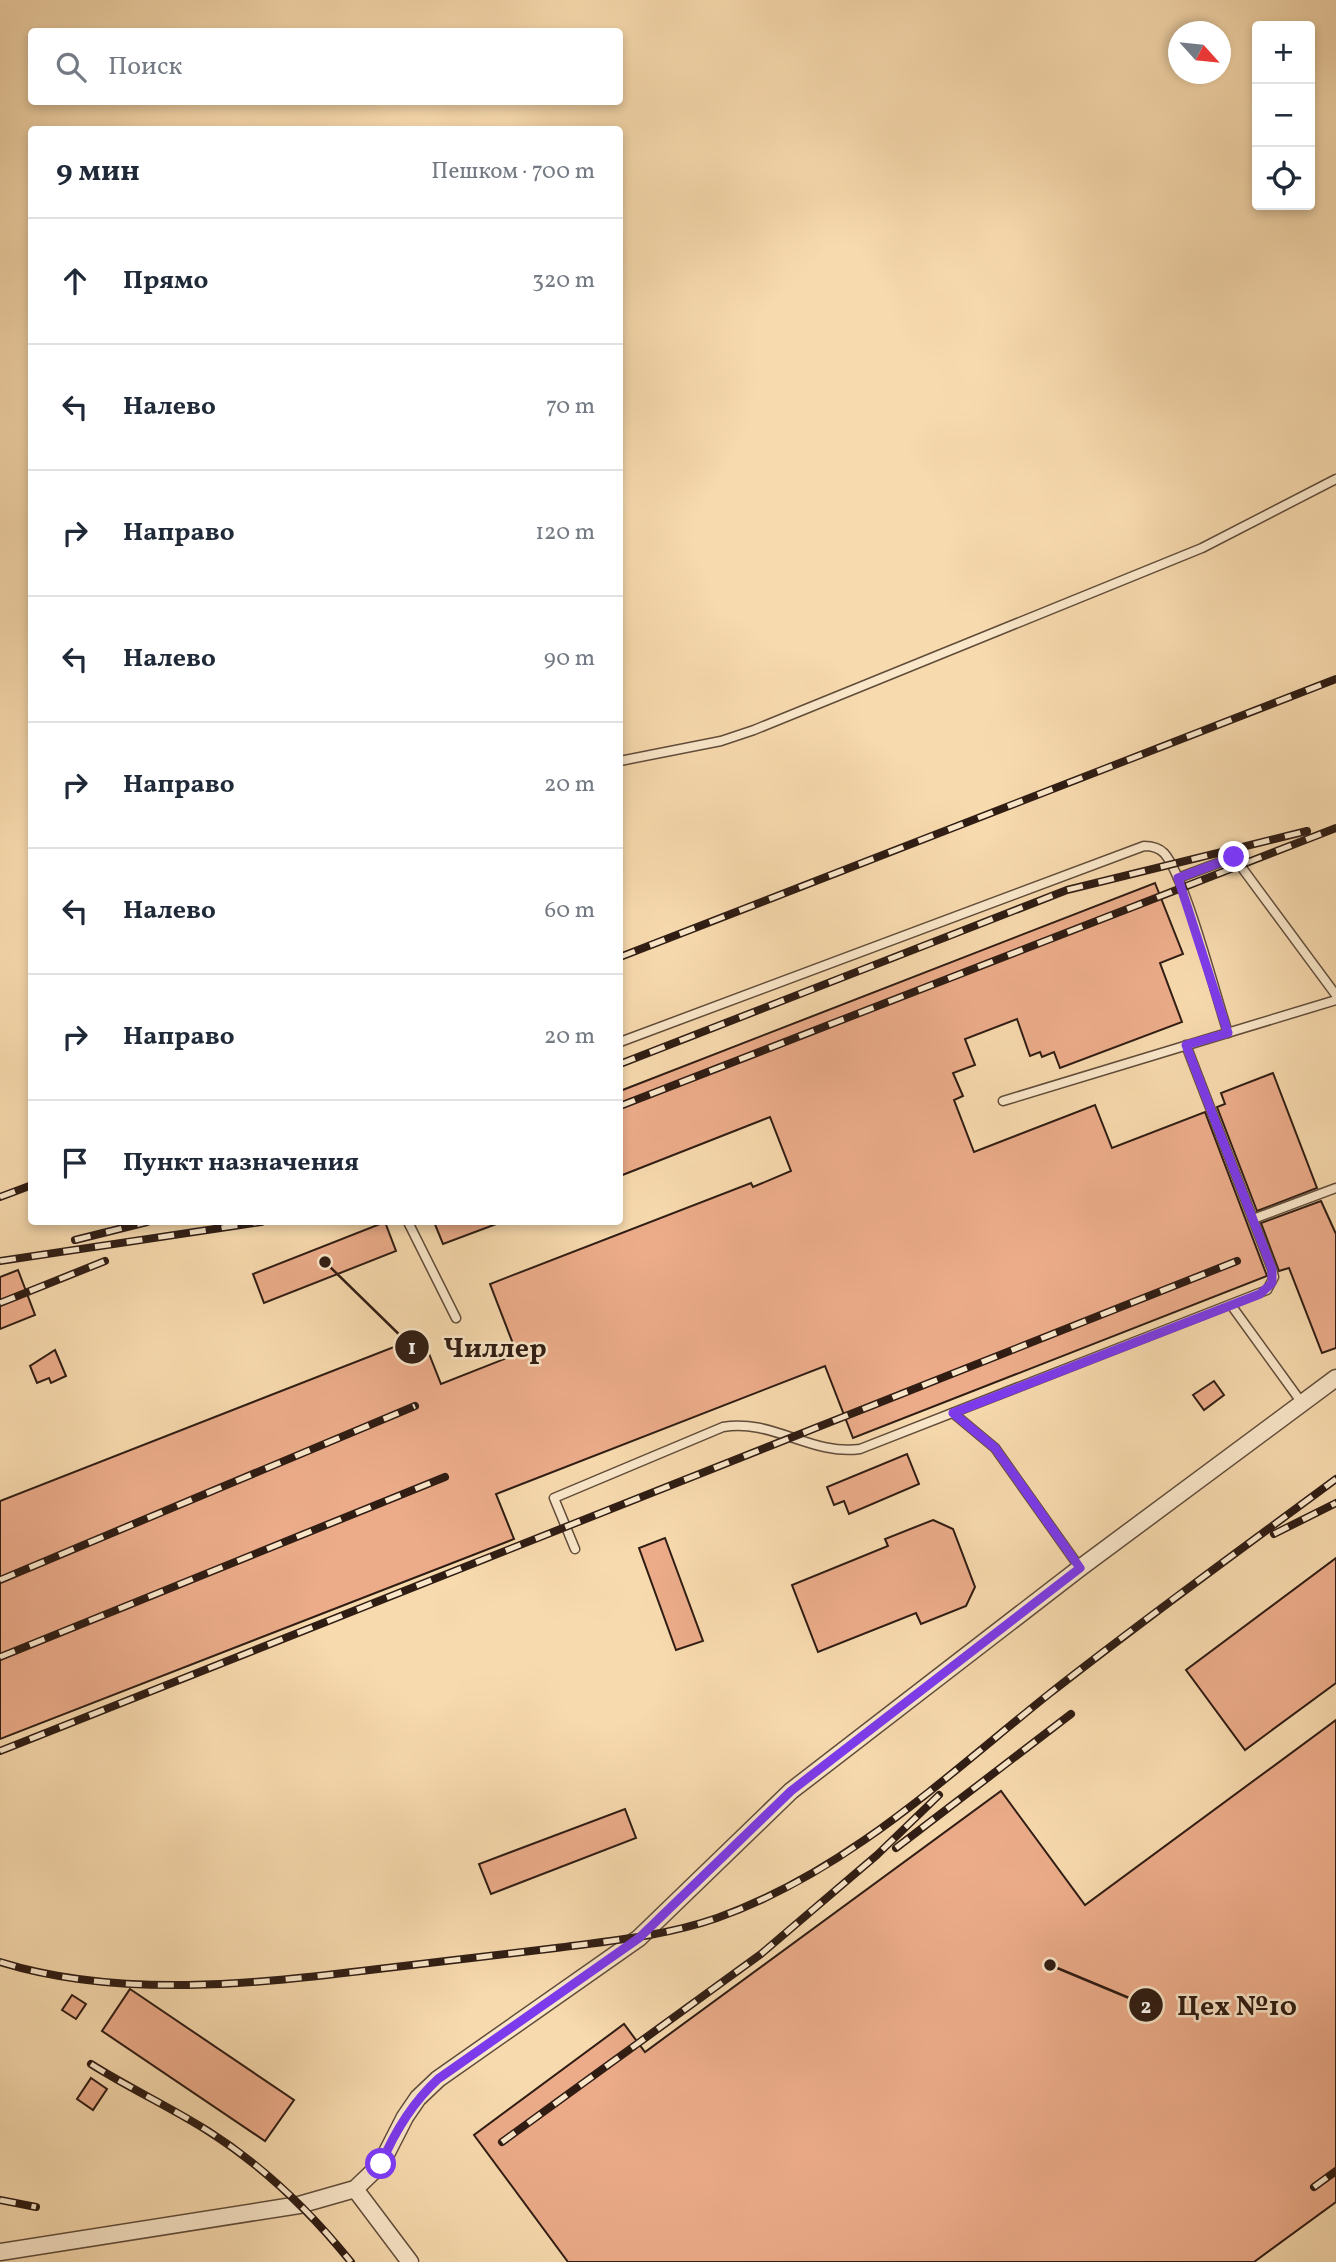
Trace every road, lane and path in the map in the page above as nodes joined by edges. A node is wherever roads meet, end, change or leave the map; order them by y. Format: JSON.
{"nodes":[{"id":1,"x":1336,"y":479,"type":"edge"},
{"id":2,"x":623,"y":760,"type":"edge"},
{"id":3,"x":1178,"y":878,"type":"junction"},
{"id":4,"x":1336,"y":997,"type":"edge"},
{"id":5,"x":1228,"y":1033,"type":"junction"},
{"id":6,"x":623,"y":1041,"type":"edge"},
{"id":7,"x":1186,"y":1045,"type":"junction"},
{"id":8,"x":1003,"y":1101,"type":"dead end"},
{"id":9,"x":1336,"y":1188,"type":"edge"},
{"id":10,"x":1253,"y":1219,"type":"junction"},
{"id":11,"x":410,"y":1225,"type":"edge"},
{"id":12,"x":1231,"y":1305,"type":"junction"},
{"id":13,"x":456,"y":1318,"type":"dead end"},
{"id":14,"x":1336,"y":1378,"type":"edge"},
{"id":15,"x":1302,"y":1403,"type":"junction"},
{"id":16,"x":953,"y":1413,"type":"junction"},
{"id":17,"x":575,"y":1549,"type":"dead end"},
{"id":18,"x":1080,"y":1568,"type":"junction"},
{"id":19,"x":355,"y":2189,"type":"junction"},
{"id":20,"x":0,"y":2252,"type":"edge"},
{"id":21,"x":410,"y":2262,"type":"edge"}],
"edges":[{"from":1,"to":2,"type":"lane"},
{"from":3,"to":4,"type":"lane"},
{"from":3,"to":5,"type":"lane"},
{"from":3,"to":6,"type":"lane"},
{"from":4,"to":5,"type":"lane"},
{"from":5,"to":7,"type":"lane"},
{"from":7,"to":8,"type":"lane"},
{"from":7,"to":10,"type":"lane"},
{"from":9,"to":10,"type":"lane"},
{"from":10,"to":12,"type":"lane"},
{"from":11,"to":13,"type":"lane"},
{"from":12,"to":15,"type":"lane"},
{"from":12,"to":16,"type":"lane"},
{"from":14,"to":15,"type":"street"},
{"from":15,"to":18,"type":"street"},
{"from":16,"to":17,"type":"lane"},
{"from":16,"to":18,"type":"lane"},
{"from":18,"to":19,"type":"street"},
{"from":19,"to":20,"type":"street"},
{"from":19,"to":21,"type":"street"}]}
